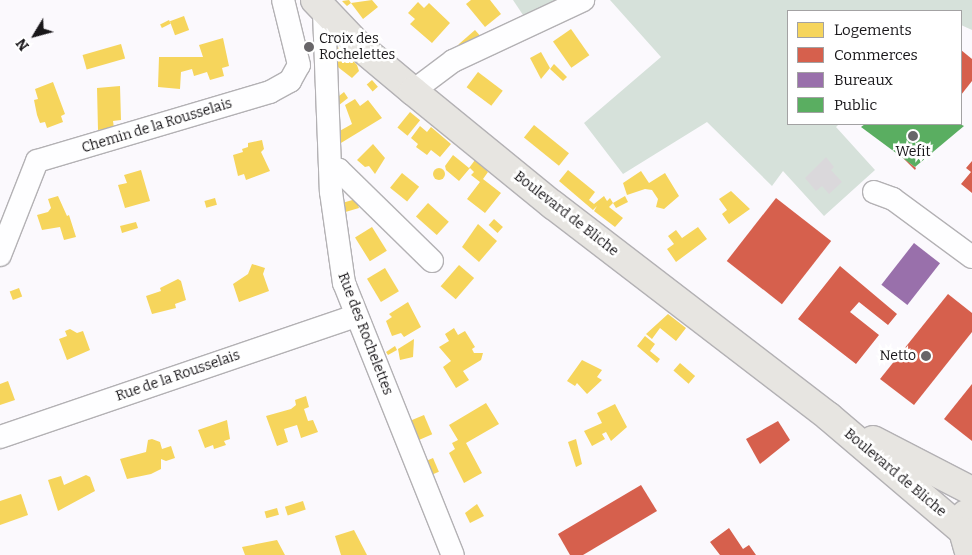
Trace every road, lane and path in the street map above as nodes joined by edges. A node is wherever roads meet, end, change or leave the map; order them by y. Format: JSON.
{"nodes":[{"id":1,"x":283,"y":0,"type":"edge"},
{"id":2,"x":582,"y":0,"type":"edge"},
{"id":3,"x":319,"y":6,"type":"edge"},
{"id":4,"x":413,"y":91,"type":"junction"},
{"id":5,"x":330,"y":168,"type":"junction"},
{"id":6,"x":874,"y":192,"type":"dead end"},
{"id":7,"x":0,"y":255,"type":"edge"},
{"id":8,"x":972,"y":257,"type":"edge"},
{"id":9,"x":432,"y":261,"type":"dead end"},
{"id":10,"x":356,"y":316,"type":"junction"},
{"id":11,"x":828,"y":416,"type":"junction"},
{"id":12,"x":0,"y":437,"type":"edge"},
{"id":13,"x":972,"y":490,"type":"edge"},
{"id":14,"x":972,"y":504,"type":"edge"},
{"id":15,"x":966,"y":543,"type":"edge"},
{"id":16,"x":453,"y":555,"type":"edge"}],
"edges":[{"from":1,"to":7,"type":"street","name":"Chemin de la Rousselais"},
{"from":2,"to":4,"type":"street"},
{"from":3,"to":4,"type":"main road","name":"Boulevard de Bliche"},
{"from":3,"to":5,"type":"street","name":"Rue des Rochelettes"},
{"from":4,"to":11,"type":"main road","name":"Boulevard de Bliche"},
{"from":5,"to":9,"type":"street"},
{"from":5,"to":10,"type":"street","name":"Rue des Rochelettes"},
{"from":6,"to":8,"type":"street"},
{"from":10,"to":12,"type":"street","name":"Rue de la Rousselais"},
{"from":10,"to":16,"type":"street","name":"Rue des Rochelettes"},
{"from":11,"to":13,"type":"main road","name":"Boulevard de Bliche"},
{"from":11,"to":15,"type":"main road","name":"Boulevard de Bliche"},
{"from":14,"to":15,"type":"main road"}]}
